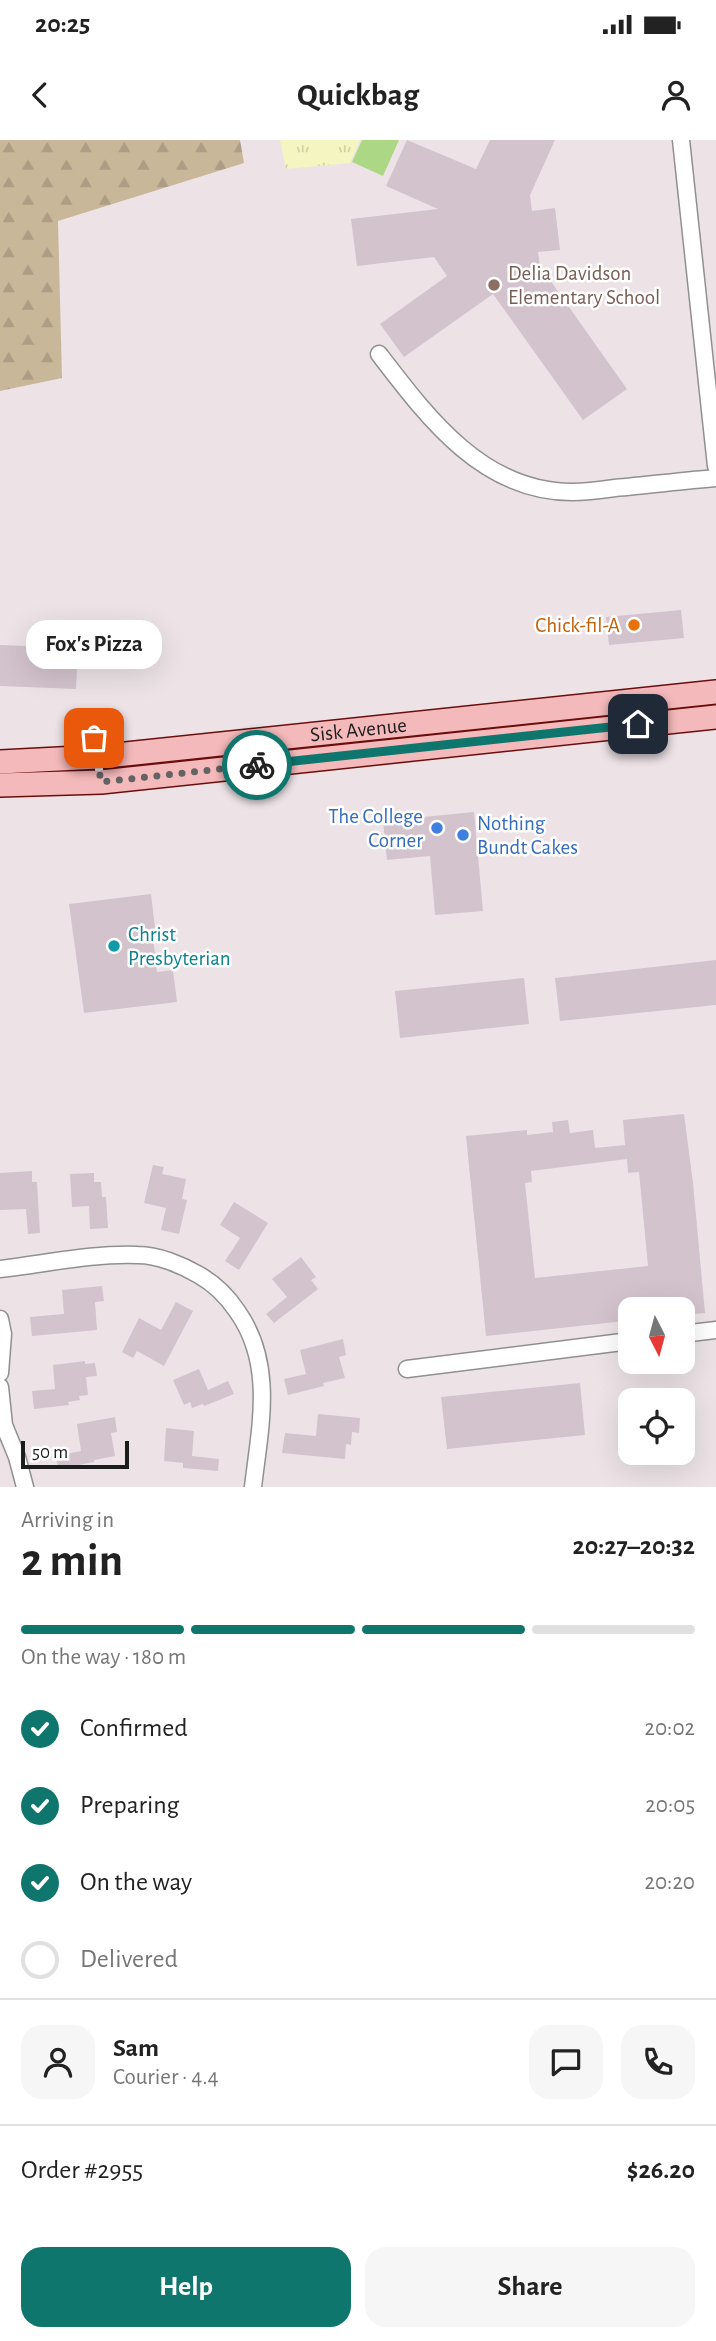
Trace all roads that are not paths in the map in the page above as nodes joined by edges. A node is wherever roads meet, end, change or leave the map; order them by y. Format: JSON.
{"nodes":[{"id":1,"x":681,"y":140,"type":"edge"},
{"id":2,"x":379,"y":354,"type":"dead end"},
{"id":3,"x":716,"y":466,"type":"edge"},
{"id":4,"x":716,"y":478,"type":"edge"},
{"id":5,"x":716,"y":692,"type":"edge"},
{"id":6,"x":716,"y":717,"type":"edge"},
{"id":7,"x":96,"y":748,"type":"junction"},
{"id":8,"x":0,"y":762,"type":"edge"},
{"id":9,"x":0,"y":785,"type":"edge"},
{"id":10,"x":102,"y":786,"type":"junction"},
{"id":11,"x":0,"y":1269,"type":"edge"},
{"id":12,"x":0,"y":1319,"type":"edge"},
{"id":13,"x":716,"y":1330,"type":"edge"},
{"id":14,"x":695,"y":1332,"type":"edge"},
{"id":15,"x":618,"y":1342,"type":"edge"},
{"id":16,"x":407,"y":1368,"type":"dead end"},
{"id":17,"x":0,"y":1373,"type":"edge"},
{"id":18,"x":0,"y":1387,"type":"edge"},
{"id":19,"x":24,"y":1487,"type":"edge"},
{"id":20,"x":253,"y":1487,"type":"edge"}],
"edges":[{"from":1,"to":3,"type":"street"},
{"from":2,"to":4,"type":"street"},
{"from":5,"to":7,"type":"street","name":"Sisk Avenue"},
{"from":6,"to":10,"type":"street","name":"Sisk Avenue"},
{"from":7,"to":8,"type":"street","name":"Sisk Avenue"},
{"from":7,"to":10,"type":"lane"},
{"from":9,"to":10,"type":"street","name":"Sisk Avenue"},
{"from":11,"to":20,"type":"street"},
{"from":12,"to":17,"type":"street"},
{"from":13,"to":14,"type":"street"},
{"from":15,"to":16,"type":"street"},
{"from":18,"to":19,"type":"street"}]}
